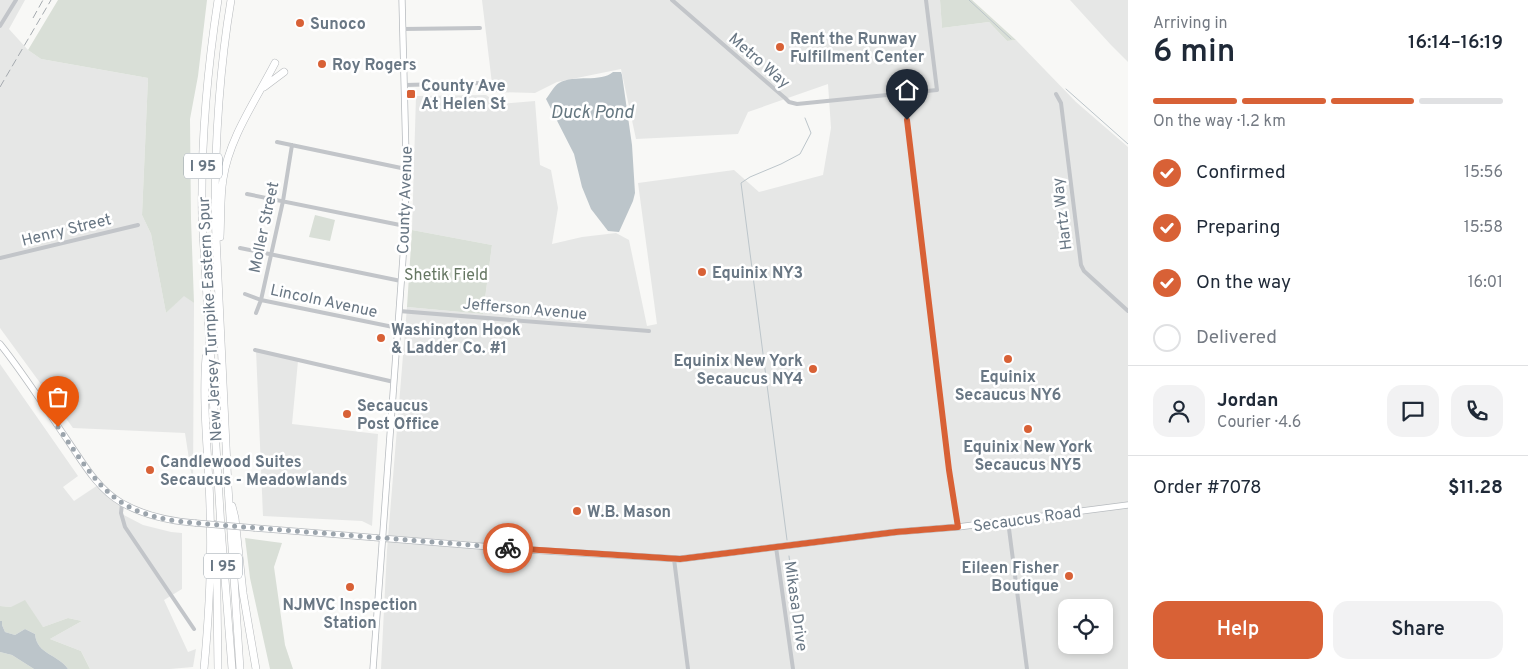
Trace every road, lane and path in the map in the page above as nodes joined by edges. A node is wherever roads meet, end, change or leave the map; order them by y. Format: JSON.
{"nodes":[{"id":1,"x":16,"y":0,"type":"edge"},
{"id":2,"x":218,"y":0,"type":"edge"},
{"id":3,"x":231,"y":0,"type":"edge"},
{"id":4,"x":402,"y":0,"type":"edge"},
{"id":5,"x":672,"y":0,"type":"edge"},
{"id":6,"x":926,"y":0,"type":"edge"},
{"id":7,"x":0,"y":26,"type":"edge"},
{"id":8,"x":403,"y":28,"type":"junction"},
{"id":9,"x":480,"y":28,"type":"dead end"},
{"id":10,"x":275,"y":63,"type":"dead end"},
{"id":11,"x":284,"y":72,"type":"dead end"},
{"id":12,"x":483,"y":83,"type":"dead end"},
{"id":13,"x":405,"y":85,"type":"junction"},
{"id":14,"x":262,"y":89,"type":"junction"},
{"id":15,"x":904,"y":94,"type":"junction"},
{"id":16,"x":1056,"y":94,"type":"dead end"},
{"id":17,"x":277,"y":142,"type":"dead end"},
{"id":18,"x":292,"y":145,"type":"junction"},
{"id":19,"x":406,"y":169,"type":"junction"},
{"id":20,"x":247,"y":194,"type":"dead end"},
{"id":21,"x":283,"y":201,"type":"junction"},
{"id":22,"x":138,"y":225,"type":"dead end"},
{"id":23,"x":405,"y":226,"type":"junction"},
{"id":24,"x":240,"y":248,"type":"dead end"},
{"id":25,"x":270,"y":254,"type":"junction"},
{"id":26,"x":0,"y":258,"type":"edge"},
{"id":27,"x":217,"y":270,"type":"junction"},
{"id":28,"x":401,"y":281,"type":"junction"},
{"id":29,"x":245,"y":294,"type":"dead end"},
{"id":30,"x":261,"y":300,"type":"junction"},
{"id":31,"x":399,"y":311,"type":"junction"},
{"id":32,"x":1128,"y":311,"type":"edge"},
{"id":33,"x":256,"y":313,"type":"dead end"},
{"id":34,"x":398,"y":328,"type":"junction"},
{"id":35,"x":649,"y":331,"type":"dead end"},
{"id":36,"x":208,"y":333,"type":"junction"},
{"id":37,"x":0,"y":344,"type":"edge"},
{"id":38,"x":255,"y":350,"type":"dead end"},
{"id":39,"x":394,"y":382,"type":"junction"},
{"id":40,"x":217,"y":464,"type":"junction"},
{"id":41,"x":228,"y":486,"type":"junction"},
{"id":42,"x":122,"y":504,"type":"junction"},
{"id":43,"x":1128,"y":505,"type":"edge"},
{"id":44,"x":1008,"y":521,"type":"junction"},
{"id":45,"x":958,"y":527,"type":"junction"},
{"id":46,"x":382,"y":538,"type":"junction"},
{"id":47,"x":776,"y":547,"type":"junction"},
{"id":48,"x":674,"y":559,"type":"junction"},
{"id":49,"x":194,"y":629,"type":"dead end"},
{"id":50,"x":256,"y":668,"type":"edge"},
{"id":51,"x":204,"y":669,"type":"edge"},
{"id":52,"x":218,"y":669,"type":"edge"},
{"id":53,"x":232,"y":669,"type":"edge"},
{"id":54,"x":240,"y":669,"type":"edge"},
{"id":55,"x":373,"y":669,"type":"edge"},
{"id":56,"x":688,"y":669,"type":"edge"},
{"id":57,"x":793,"y":669,"type":"edge"},
{"id":58,"x":1027,"y":669,"type":"edge"}],
"edges":[{"from":1,"to":7,"type":"street"},
{"from":2,"to":36,"type":"highway","name":"New Jersey Turnpike Eastern Spur","number":"I 95"},
{"from":3,"to":27,"type":"highway","name":"New Jersey Turnpike Eastern Spur","number":"I 95"},
{"from":4,"to":8,"type":"main road","name":"County Avenue"},
{"from":5,"to":15,"type":"street","name":"Metro Way"},
{"from":6,"to":15,"type":"street","name":"Metro Way"},
{"from":8,"to":9,"type":"street"},
{"from":8,"to":13,"type":"main road","name":"County Avenue"},
{"from":10,"to":14,"type":"highway"},
{"from":11,"to":14,"type":"highway"},
{"from":12,"to":13,"type":"street"},
{"from":13,"to":19,"type":"main road","name":"County Avenue"},
{"from":14,"to":27,"type":"highway"},
{"from":15,"to":45,"type":"street"},
{"from":16,"to":32,"type":"street","name":"Hartz Way"},
{"from":17,"to":18,"type":"street"},
{"from":18,"to":19,"type":"street"},
{"from":18,"to":21,"type":"street","name":"Moller Street"},
{"from":19,"to":23,"type":"main road","name":"County Avenue"},
{"from":20,"to":21,"type":"street"},
{"from":21,"to":23,"type":"street"},
{"from":21,"to":25,"type":"street","name":"Moller Street"},
{"from":22,"to":26,"type":"street","name":"Henry Street"},
{"from":23,"to":28,"type":"main road","name":"County Avenue"},
{"from":24,"to":25,"type":"street"},
{"from":25,"to":28,"type":"street"},
{"from":25,"to":30,"type":"street","name":"Moller Street"},
{"from":27,"to":41,"type":"highway","name":"New Jersey Turnpike Eastern Spur","number":"I 95"},
{"from":28,"to":31,"type":"main road","name":"County Avenue"},
{"from":29,"to":30,"type":"street","name":"Lincoln Avenue"},
{"from":30,"to":33,"type":"street","name":"Moller Street"},
{"from":30,"to":34,"type":"street","name":"Lincoln Avenue"},
{"from":31,"to":34,"type":"main road","name":"County Avenue"},
{"from":31,"to":35,"type":"street","name":"Jefferson Avenue"},
{"from":34,"to":39,"type":"main road","name":"County Avenue"},
{"from":36,"to":40,"type":"highway","name":"New Jersey Turnpike Eastern Spur","number":"I 95"},
{"from":36,"to":51,"type":"highway"},
{"from":37,"to":42,"type":"main road","name":"Secaucus Road"},
{"from":38,"to":39,"type":"street"},
{"from":39,"to":46,"type":"main road","name":"County Avenue"},
{"from":40,"to":52,"type":"highway"},
{"from":40,"to":53,"type":"highway","name":"New Jersey Turnpike Eastern Spur","number":"I 95"},
{"from":41,"to":50,"type":"highway"},
{"from":41,"to":54,"type":"highway","name":"New Jersey Turnpike Eastern Spur","number":"I 95"},
{"from":42,"to":46,"type":"main road","name":"Secaucus Road","bridge":true},
{"from":42,"to":49,"type":"street"},
{"from":43,"to":44,"type":"main road","name":"Secaucus Road"},
{"from":44,"to":45,"type":"main road","name":"Secaucus Road"},
{"from":44,"to":58,"type":"street"},
{"from":45,"to":47,"type":"main road","name":"Secaucus Road"},
{"from":46,"to":48,"type":"main road","name":"Secaucus Road"},
{"from":46,"to":55,"type":"main road","name":"County Avenue"},
{"from":47,"to":48,"type":"main road","name":"Secaucus Road"},
{"from":47,"to":57,"type":"street","name":"Mikasa Drive"},
{"from":48,"to":56,"type":"street"}]}
